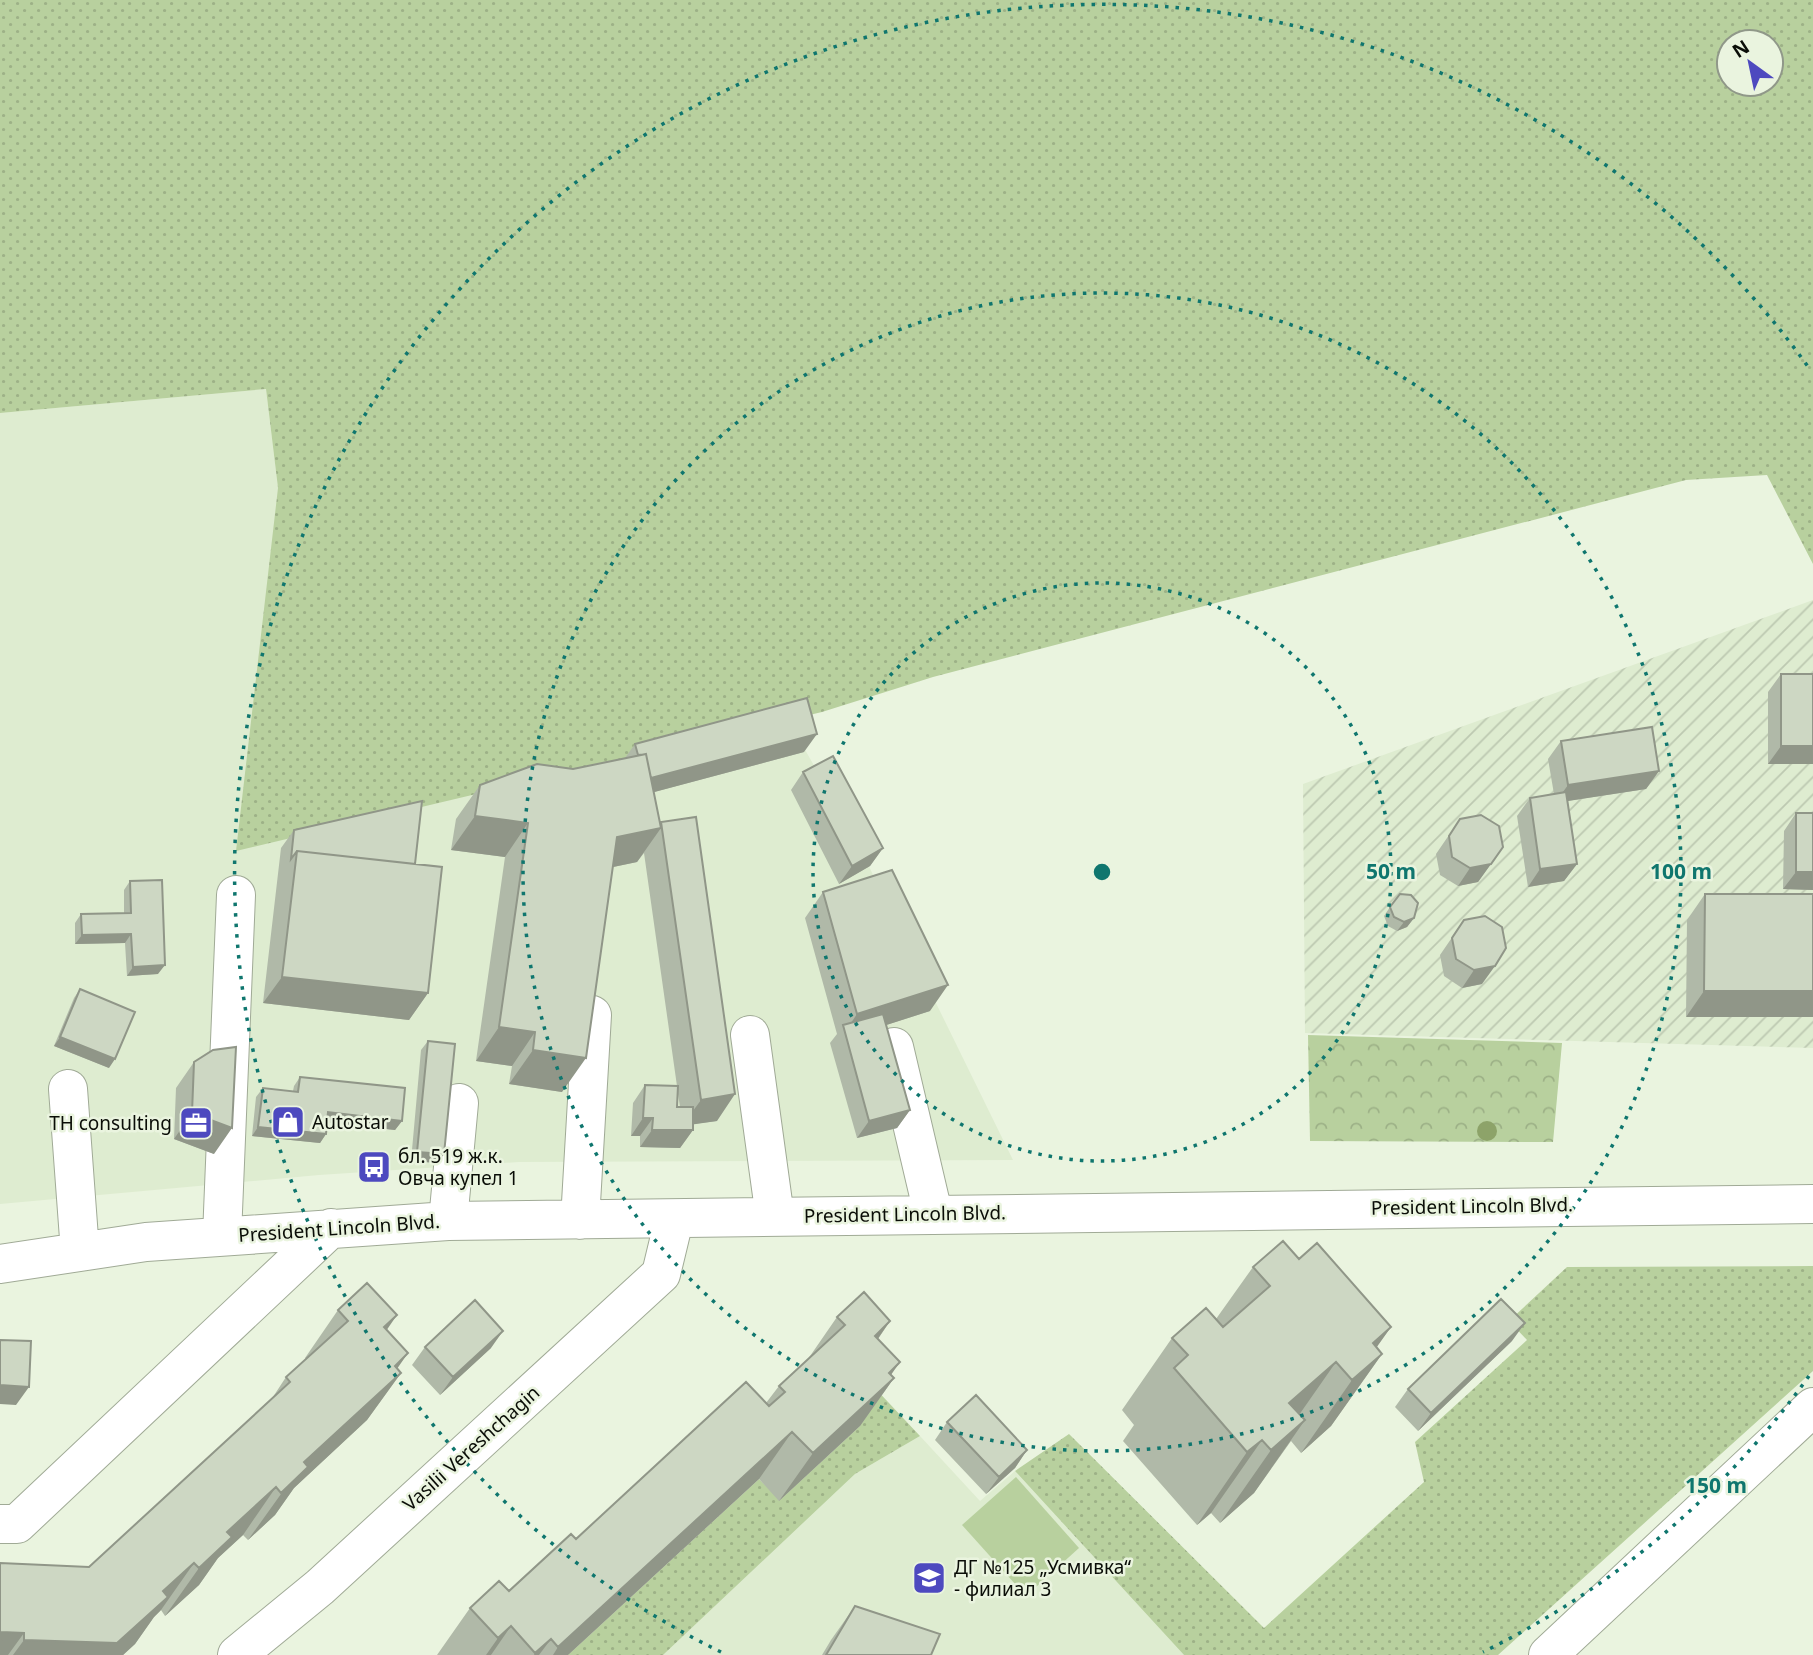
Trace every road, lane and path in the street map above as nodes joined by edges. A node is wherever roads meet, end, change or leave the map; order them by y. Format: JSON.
{"nodes":[{"id":1,"x":236,"y":895,"type":"dead end"},
{"id":2,"x":592,"y":1014,"type":"edge"},
{"id":3,"x":750,"y":1035,"type":"dead end"},
{"id":4,"x":894,"y":1047,"type":"edge"},
{"id":5,"x":68,"y":1089,"type":"dead end"},
{"id":6,"x":459,"y":1103,"type":"dead end"},
{"id":7,"x":1813,"y":1204,"type":"edge"},
{"id":8,"x":933,"y":1213,"type":"junction"},
{"id":9,"x":775,"y":1217,"type":"junction"},
{"id":10,"x":580,"y":1220,"type":"junction"},
{"id":11,"x":674,"y":1220,"type":"junction"},
{"id":12,"x":448,"y":1221,"type":"junction"},
{"id":13,"x":331,"y":1228,"type":"junction"},
{"id":14,"x":222,"y":1236,"type":"junction"},
{"id":15,"x":80,"y":1252,"type":"junction"},
{"id":16,"x":0,"y":1264,"type":"edge"},
{"id":17,"x":1813,"y":1407,"type":"edge"},
{"id":18,"x":0,"y":1524,"type":"edge"},
{"id":19,"x":237,"y":1655,"type":"edge"},
{"id":20,"x":1548,"y":1655,"type":"edge"}],
"edges":[{"from":1,"to":14,"type":"street"},
{"from":2,"to":10,"type":"street"},
{"from":3,"to":9,"type":"street"},
{"from":4,"to":8,"type":"street"},
{"from":5,"to":15,"type":"street"},
{"from":6,"to":12,"type":"street"},
{"from":7,"to":8,"type":"street","name":"President Lincoln Blvd."},
{"from":8,"to":9,"type":"street","name":"President Lincoln Blvd."},
{"from":9,"to":11,"type":"street","name":"President Lincoln Blvd."},
{"from":10,"to":11,"type":"street","name":"President Lincoln Blvd."},
{"from":10,"to":12,"type":"street","name":"President Lincoln Blvd."},
{"from":11,"to":19,"type":"street","name":"Vasilii Vereshchagin"},
{"from":12,"to":13,"type":"street","name":"President Lincoln Blvd."},
{"from":13,"to":14,"type":"street","name":"President Lincoln Blvd."},
{"from":13,"to":18,"type":"street"},
{"from":14,"to":15,"type":"street","name":"President Lincoln Blvd."},
{"from":15,"to":16,"type":"street","name":"President Lincoln Blvd."},
{"from":17,"to":20,"type":"street"}]}
